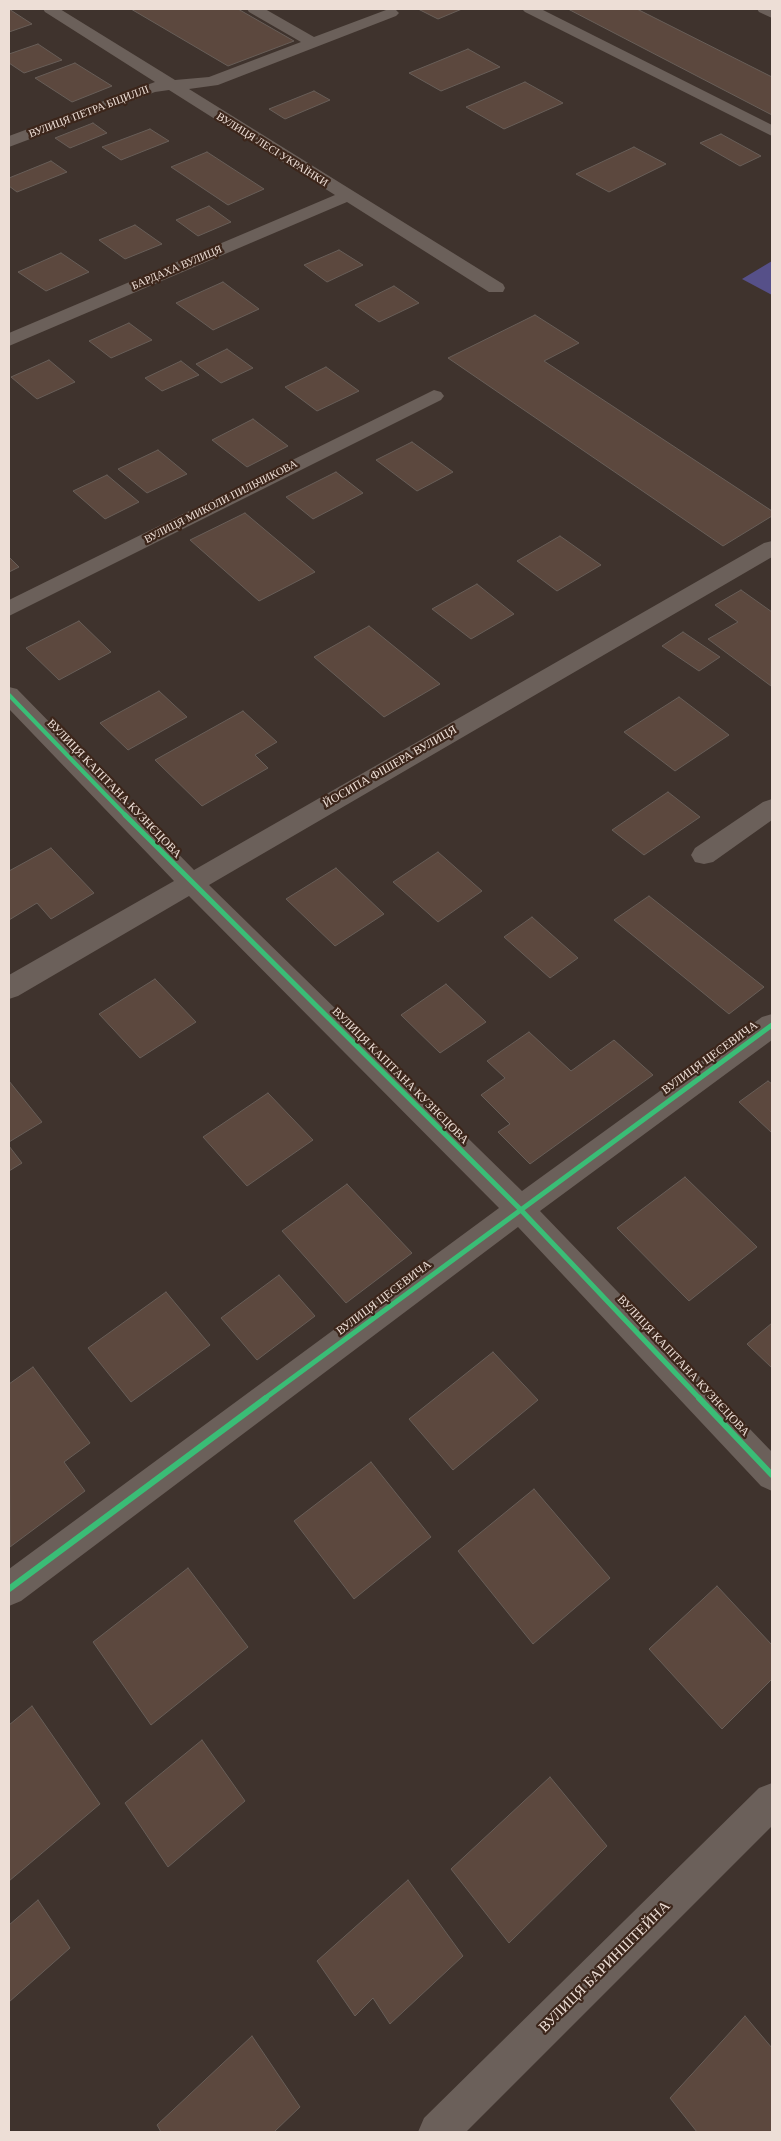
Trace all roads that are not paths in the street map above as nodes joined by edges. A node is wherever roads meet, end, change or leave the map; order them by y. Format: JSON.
{"nodes":[{"id":1,"x":50,"y":9,"type":"edge"},
{"id":2,"x":254,"y":9,"type":"edge"},
{"id":3,"x":530,"y":9,"type":"edge"},
{"id":4,"x":764,"y":9,"type":"edge"},
{"id":5,"x":391,"y":13,"type":"dead end"},
{"id":6,"x":772,"y":13,"type":"edge"},
{"id":7,"x":313,"y":43,"type":"junction"},
{"id":8,"x":171,"y":85,"type":"junction"},
{"id":9,"x":772,"y":131,"type":"edge"},
{"id":10,"x":9,"y":142,"type":"edge"},
{"id":11,"x":346,"y":196,"type":"junction"},
{"id":12,"x":496,"y":288,"type":"dead end"},
{"id":13,"x":9,"y":340,"type":"edge"},
{"id":14,"x":434,"y":396,"type":"dead end"},
{"id":15,"x":772,"y":548,"type":"edge"},
{"id":16,"x":9,"y":609,"type":"edge"},
{"id":17,"x":9,"y":695,"type":"edge"},
{"id":18,"x":772,"y":808,"type":"edge"},
{"id":19,"x":704,"y":856,"type":"dead end"},
{"id":20,"x":190,"y":882,"type":"junction"},
{"id":21,"x":9,"y":988,"type":"edge"},
{"id":22,"x":772,"y":1024,"type":"edge"},
{"id":23,"x":520,"y":1209,"type":"junction"},
{"id":24,"x":772,"y":1475,"type":"edge"},
{"id":25,"x":9,"y":1589,"type":"edge"},
{"id":26,"x":772,"y":1801,"type":"edge"},
{"id":27,"x":438,"y":2132,"type":"edge"}],
"edges":[{"from":1,"to":8,"type":"street","name":"ВУЛИЦЯ ЛЕСІ УКРАЇНКИ"},
{"from":2,"to":7,"type":"street"},
{"from":3,"to":9,"type":"street"},
{"from":4,"to":6,"type":"street"},
{"from":5,"to":7,"type":"street","name":"ВУЛИЦЯ ПЕТРА БІЦИЛЛІ"},
{"from":7,"to":8,"type":"street","name":"ВУЛИЦЯ ПЕТРА БІЦИЛЛІ"},
{"from":8,"to":10,"type":"street","name":"ВУЛИЦЯ ПЕТРА БІЦИЛЛІ"},
{"from":8,"to":11,"type":"street","name":"ВУЛИЦЯ ЛЕСІ УКРАЇНКИ"},
{"from":11,"to":12,"type":"street","name":"ВУЛИЦЯ ЛЕСІ УКРАЇНКИ"},
{"from":11,"to":13,"type":"street","name":"БАРДАХА ВУЛИЦЯ"},
{"from":14,"to":16,"type":"street","name":"ВУЛИЦЯ МИКОЛИ ПИЛЬЧИКОВА"},
{"from":15,"to":20,"type":"street","name":"ЙОСИПА ФІШЕРА ВУЛИЦЯ"},
{"from":17,"to":20,"type":"street","name":"ВУЛИЦЯ КАПІТАНА КУЗНЄЦОВА"},
{"from":18,"to":19,"type":"street"},
{"from":20,"to":21,"type":"street","name":"ЙОСИПА ФІШЕРА ВУЛИЦЯ"},
{"from":20,"to":23,"type":"street","name":"ВУЛИЦЯ КАПІТАНА КУЗНЄЦОВА"},
{"from":22,"to":23,"type":"street","name":"ВУЛИЦЯ ЦЕСЕВИЧА"},
{"from":23,"to":24,"type":"street","name":"ВУЛИЦЯ КАПІТАНА КУЗНЄЦОВА"},
{"from":23,"to":25,"type":"street","name":"ВУЛИЦЯ ЦЕСЕВИЧА"},
{"from":26,"to":27,"type":"street","name":"ВУЛИЦЯ БАРИНШТЕЙНА"}]}
